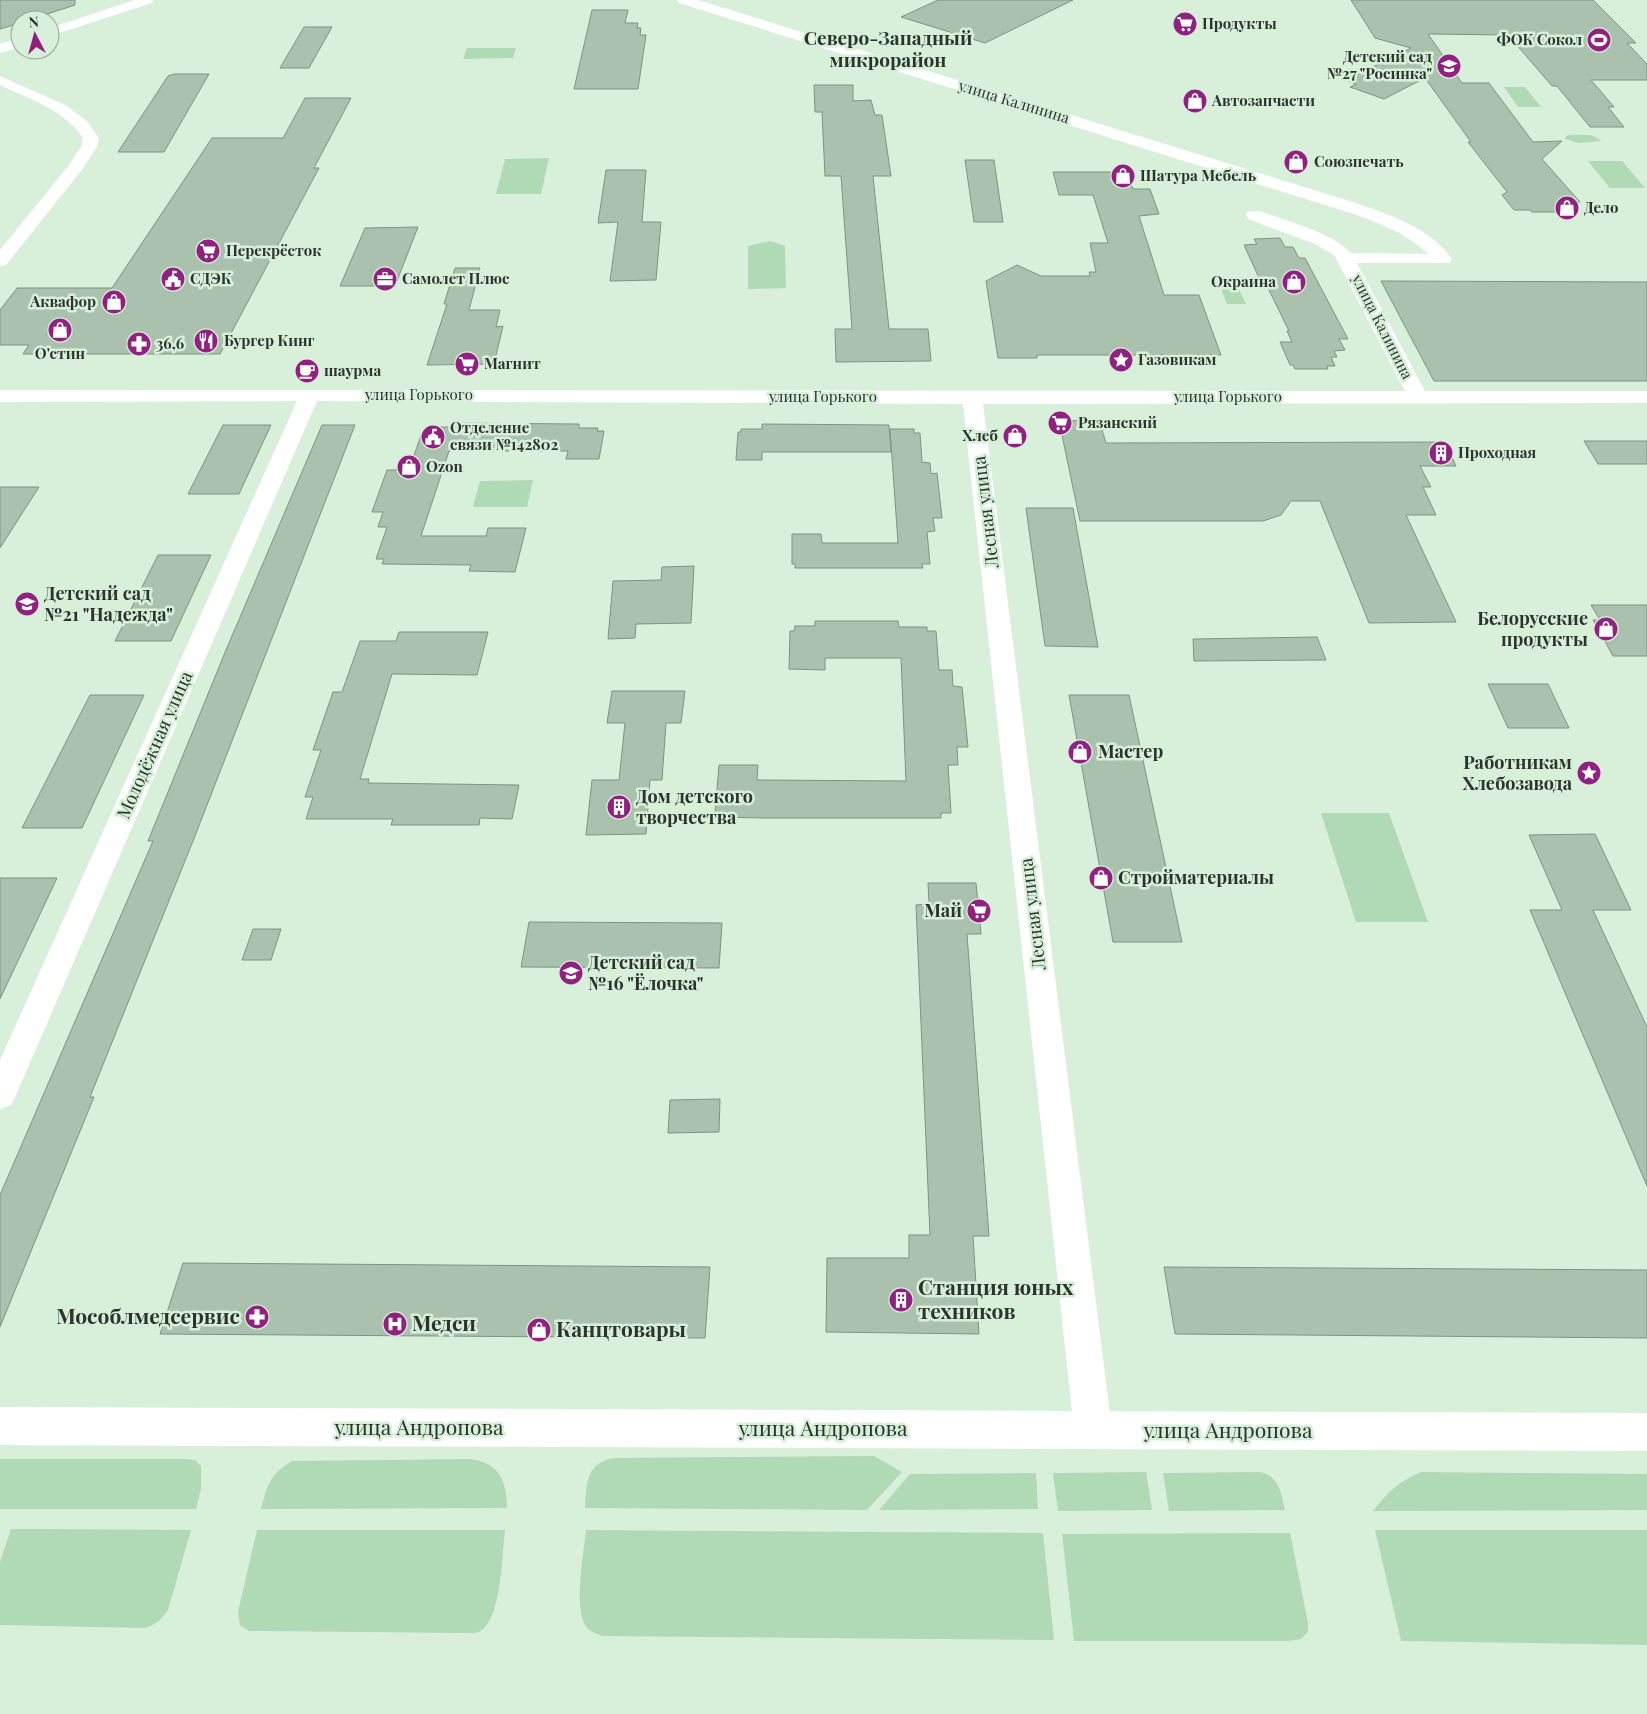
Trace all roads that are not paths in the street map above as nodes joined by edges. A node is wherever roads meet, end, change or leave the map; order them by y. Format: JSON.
{"nodes":[{"id":1,"x":147,"y":0,"type":"edge"},
{"id":2,"x":684,"y":0,"type":"edge"},
{"id":3,"x":60,"y":29,"type":"edge"},
{"id":4,"x":0,"y":80,"type":"edge"},
{"id":5,"x":1277,"y":195,"type":"junction"},
{"id":6,"x":1346,"y":258,"type":"junction"},
{"id":7,"x":0,"y":261,"type":"edge"},
{"id":8,"x":310,"y":395,"type":"junction"},
{"id":9,"x":0,"y":396,"type":"edge"},
{"id":10,"x":1418,"y":397,"type":"junction"},
{"id":11,"x":1647,"y":397,"type":"edge"},
{"id":12,"x":972,"y":398,"type":"junction"},
{"id":13,"x":0,"y":1095,"type":"edge"},
{"id":14,"x":0,"y":1426,"type":"edge"},
{"id":15,"x":1093,"y":1430,"type":"junction"},
{"id":16,"x":1647,"y":1432,"type":"edge"}],
"edges":[{"from":1,"to":3,"type":"street"},
{"from":2,"to":5,"type":"street","name":"улица Калинина"},
{"from":4,"to":7,"type":"street"},
{"from":5,"to":6,"type":"street","name":"улица Калинина"},
{"from":5,"to":6,"type":"street","name":"улица Калинина"},
{"from":6,"to":10,"type":"street","name":"улица Калинина"},
{"from":8,"to":9,"type":"street","name":"улица Горького"},
{"from":8,"to":12,"type":"street","name":"улица Горького"},
{"from":8,"to":13,"type":"street","name":"Молодёжная улица"},
{"from":10,"to":11,"type":"street","name":"улица Горького"},
{"from":10,"to":12,"type":"street","name":"улица Горького"},
{"from":12,"to":15,"type":"street","name":"Лесная улица"},
{"from":14,"to":15,"type":"street","name":"улица Андропова"},
{"from":15,"to":16,"type":"street","name":"улица Андропова"}]}
